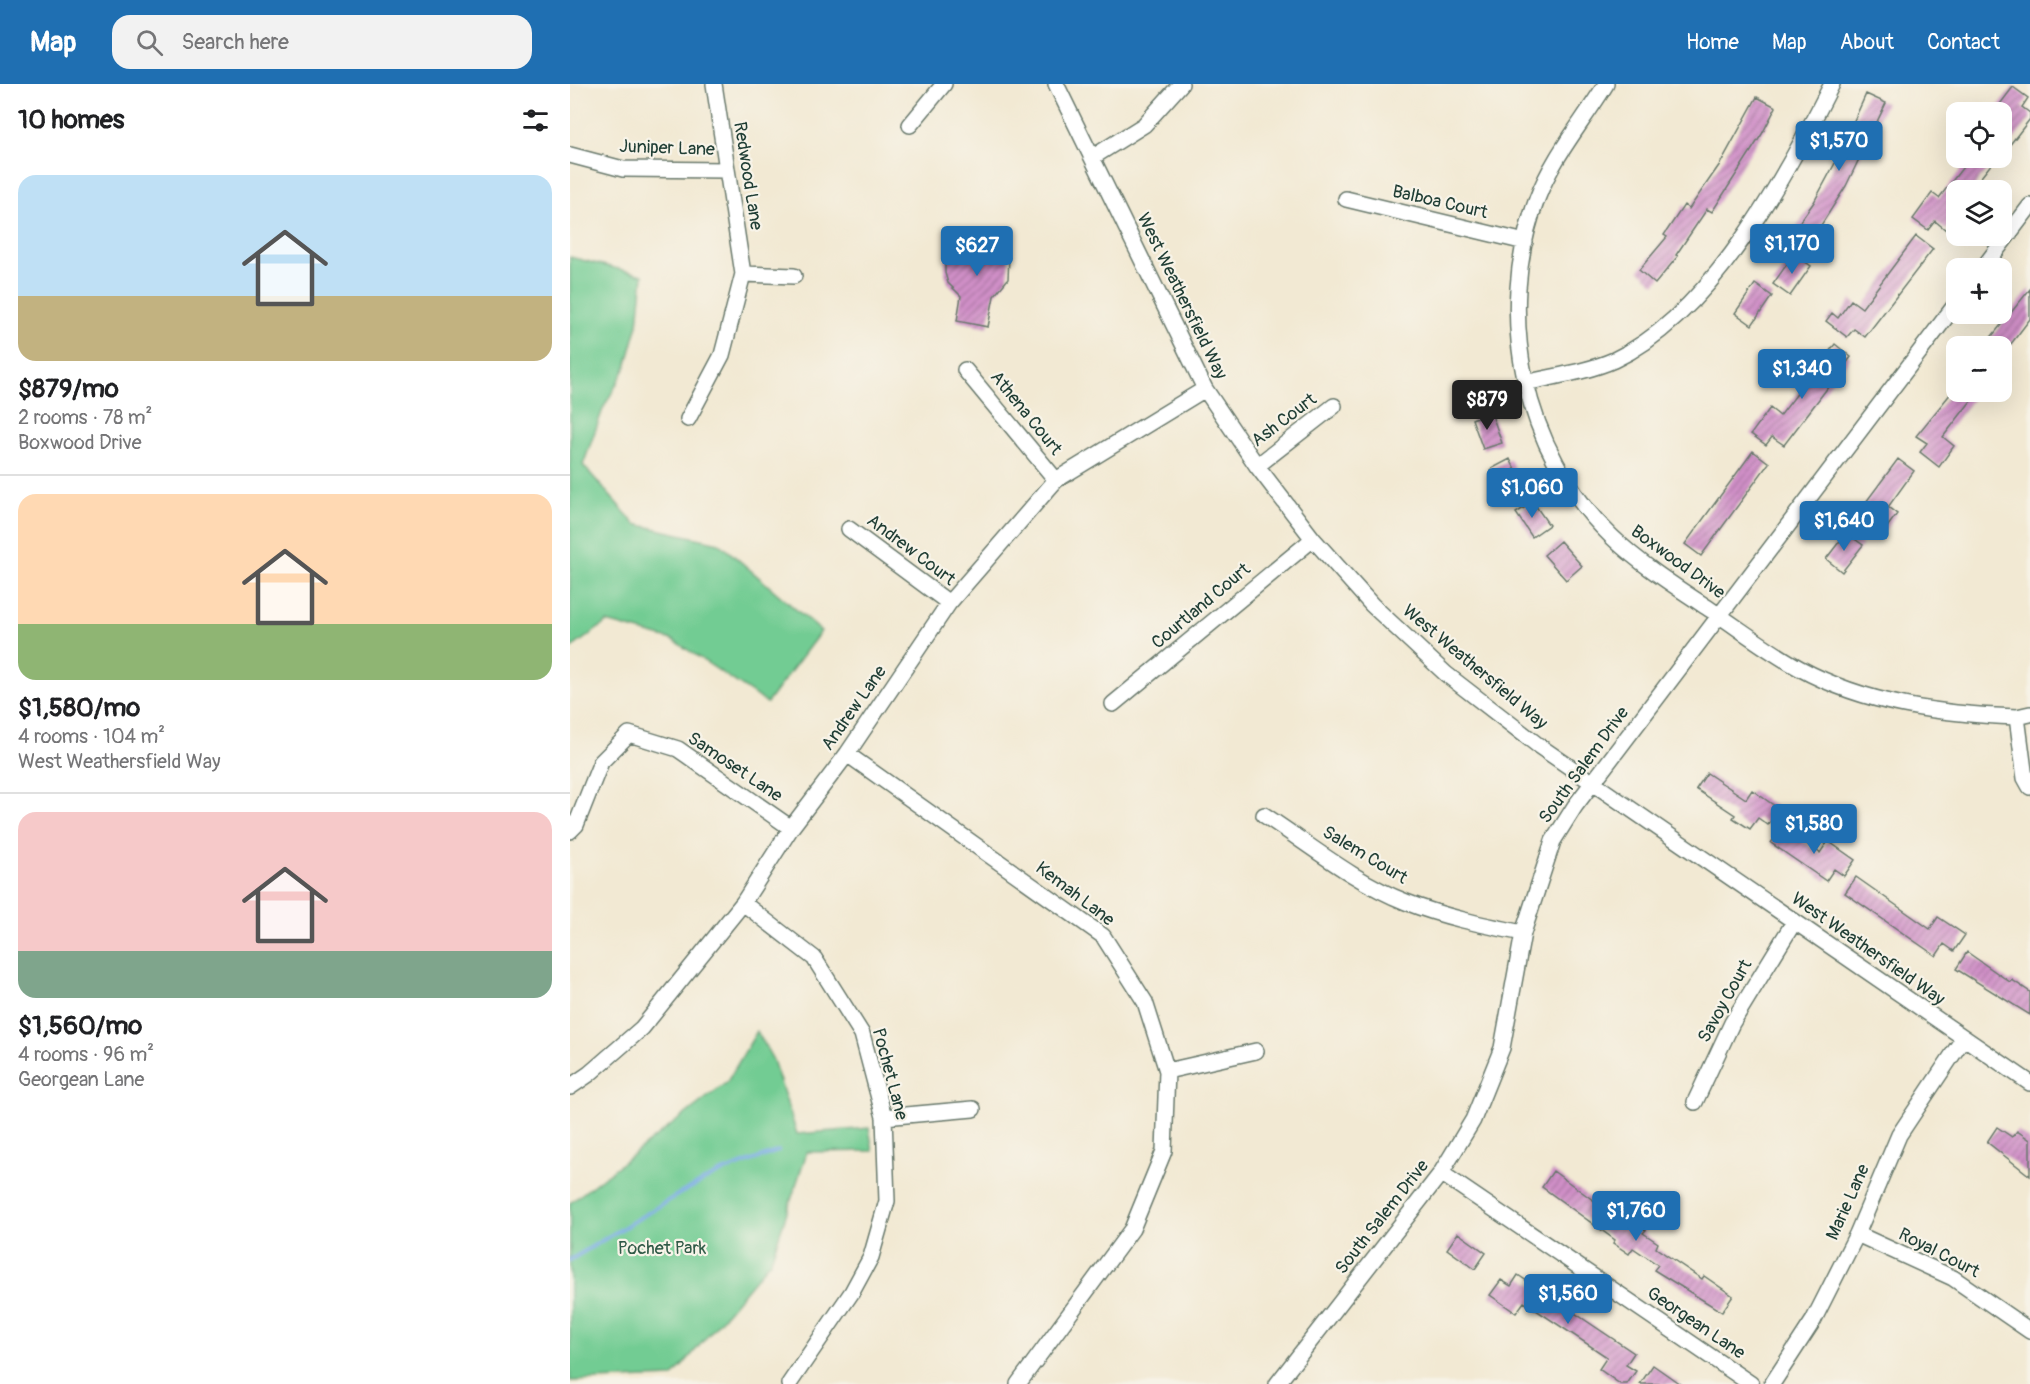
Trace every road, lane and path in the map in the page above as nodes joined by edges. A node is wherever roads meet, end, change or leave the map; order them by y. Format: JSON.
{"nodes":[{"id":1,"x":714,"y":84,"type":"edge"},
{"id":2,"x":944,"y":84,"type":"edge"},
{"id":3,"x":1056,"y":84,"type":"edge"},
{"id":4,"x":1182,"y":84,"type":"edge"},
{"id":5,"x":1606,"y":84,"type":"edge"},
{"id":6,"x":1832,"y":84,"type":"edge"},
{"id":7,"x":910,"y":126,"type":"dead end"},
{"id":8,"x":570,"y":155,"type":"edge"},
{"id":9,"x":1093,"y":157,"type":"junction"},
{"id":10,"x":727,"y":170,"type":"junction"},
{"id":11,"x":1346,"y":199,"type":"dead end"},
{"id":12,"x":2030,"y":206,"type":"edge"},
{"id":13,"x":1525,"y":242,"type":"junction"},
{"id":14,"x":1991,"y":258,"type":"edge"},
{"id":15,"x":743,"y":274,"type":"junction"},
{"id":16,"x":794,"y":276,"type":"dead end"},
{"id":17,"x":1946,"y":317,"type":"edge"},
{"id":18,"x":965,"y":370,"type":"dead end"},
{"id":19,"x":1525,"y":383,"type":"junction"},
{"id":20,"x":1205,"y":389,"type":"junction"},
{"id":21,"x":1334,"y":406,"type":"dead end"},
{"id":22,"x":688,"y":419,"type":"dead end"},
{"id":23,"x":1257,"y":466,"type":"junction"},
{"id":24,"x":1056,"y":480,"type":"junction"},
{"id":25,"x":849,"y":529,"type":"dead end"},
{"id":26,"x":1313,"y":539,"type":"junction"},
{"id":27,"x":949,"y":603,"type":"junction"},
{"id":28,"x":1720,"y":616,"type":"junction"},
{"id":29,"x":1113,"y":704,"type":"dead end"},
{"id":30,"x":2023,"y":716,"type":"edge"},
{"id":31,"x":847,"y":754,"type":"junction"},
{"id":32,"x":1590,"y":784,"type":"junction"},
{"id":33,"x":2030,"y":787,"type":"edge"},
{"id":34,"x":1264,"y":815,"type":"dead end"},
{"id":35,"x":791,"y":828,"type":"junction"},
{"id":36,"x":570,"y":831,"type":"edge"},
{"id":37,"x":743,"y":903,"type":"junction"},
{"id":38,"x":1794,"y":922,"type":"junction"},
{"id":39,"x":1523,"y":933,"type":"junction"},
{"id":40,"x":1963,"y":1039,"type":"junction"},
{"id":41,"x":1256,"y":1051,"type":"dead end"},
{"id":42,"x":1167,"y":1071,"type":"junction"},
{"id":43,"x":2030,"y":1083,"type":"edge"},
{"id":44,"x":570,"y":1087,"type":"edge"},
{"id":45,"x":1695,"y":1102,"type":"dead end"},
{"id":46,"x":973,"y":1109,"type":"dead end"},
{"id":47,"x":884,"y":1117,"type":"junction"},
{"id":48,"x":1441,"y":1173,"type":"junction"},
{"id":49,"x":1857,"y":1234,"type":"junction"},
{"id":50,"x":2030,"y":1331,"type":"edge"},
{"id":51,"x":789,"y":1384,"type":"edge"},
{"id":52,"x":1018,"y":1384,"type":"edge"},
{"id":53,"x":1277,"y":1384,"type":"edge"},
{"id":54,"x":1751,"y":1384,"type":"edge"},
{"id":55,"x":1772,"y":1384,"type":"edge"}],
"edges":[{"from":1,"to":10,"type":"street","name":"Redwood Lane"},
{"from":2,"to":7,"type":"street"},
{"from":3,"to":9,"type":"street","name":"West Weathersfield Way"},
{"from":4,"to":9,"type":"street"},
{"from":5,"to":13,"type":"street","name":"Boxwood Drive"},
{"from":6,"to":19,"type":"street"},
{"from":8,"to":10,"type":"street","name":"Juniper Lane"},
{"from":9,"to":20,"type":"street","name":"West Weathersfield Way"},
{"from":10,"to":15,"type":"street","name":"Redwood Lane"},
{"from":11,"to":13,"type":"street","name":"Balboa Court"},
{"from":12,"to":14,"type":"street"},
{"from":13,"to":19,"type":"street","name":"Boxwood Drive"},
{"from":15,"to":16,"type":"street"},
{"from":15,"to":22,"type":"street","name":"Redwood Lane"},
{"from":17,"to":28,"type":"street","name":"South Salem Drive"},
{"from":18,"to":24,"type":"street","name":"Athena Court"},
{"from":19,"to":28,"type":"street","name":"Boxwood Drive"},
{"from":20,"to":23,"type":"street","name":"West Weathersfield Way"},
{"from":20,"to":24,"type":"street","name":"Andrew Lane"},
{"from":21,"to":23,"type":"street","name":"Ash Court"},
{"from":23,"to":26,"type":"street","name":"West Weathersfield Way"},
{"from":24,"to":27,"type":"street","name":"Andrew Lane"},
{"from":25,"to":27,"type":"street","name":"Andrew Court"},
{"from":26,"to":29,"type":"street","name":"Courtland Court"},
{"from":26,"to":32,"type":"street","name":"West Weathersfield Way"},
{"from":27,"to":31,"type":"street","name":"Andrew Lane"},
{"from":28,"to":30,"type":"street","name":"Boxwood Drive"},
{"from":28,"to":32,"type":"street","name":"South Salem Drive"},
{"from":30,"to":33,"type":"street"},
{"from":31,"to":35,"type":"street","name":"Andrew Lane"},
{"from":31,"to":42,"type":"street","name":"Kemah Lane"},
{"from":32,"to":38,"type":"street","name":"West Weathersfield Way"},
{"from":32,"to":39,"type":"street","name":"South Salem Drive"},
{"from":34,"to":39,"type":"street","name":"Salem Court"},
{"from":35,"to":36,"type":"street","name":"Samoset Lane"},
{"from":35,"to":37,"type":"street","name":"Andrew Lane"},
{"from":37,"to":44,"type":"street","name":"Andrew Lane"},
{"from":37,"to":47,"type":"street","name":"Pochet Lane"},
{"from":38,"to":40,"type":"street","name":"West Weathersfield Way"},
{"from":38,"to":45,"type":"street","name":"Savoy Court"},
{"from":39,"to":48,"type":"street","name":"South Salem Drive"},
{"from":40,"to":43,"type":"street","name":"West Weathersfield Way"},
{"from":40,"to":49,"type":"street","name":"Marie Lane"},
{"from":41,"to":42,"type":"street"},
{"from":42,"to":52,"type":"street","name":"Kemah Lane"},
{"from":46,"to":47,"type":"street"},
{"from":47,"to":51,"type":"street","name":"Pochet Lane"},
{"from":48,"to":53,"type":"street","name":"South Salem Drive"},
{"from":48,"to":54,"type":"street","name":"Georgean Lane"},
{"from":49,"to":50,"type":"street","name":"Royal Court"},
{"from":49,"to":55,"type":"street","name":"Marie Lane"}]}
